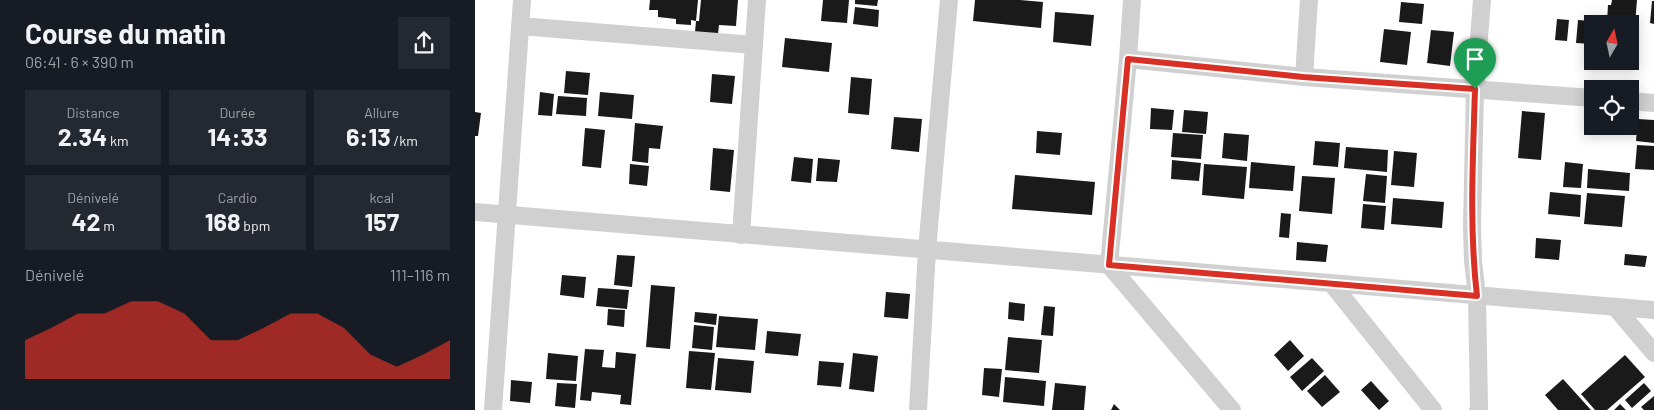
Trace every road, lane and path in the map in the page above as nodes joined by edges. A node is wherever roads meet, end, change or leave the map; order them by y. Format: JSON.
{"nodes":[{"id":1,"x":522,"y":0,"type":"edge"},
{"id":2,"x":757,"y":0,"type":"edge"},
{"id":3,"x":949,"y":0,"type":"edge"},
{"id":4,"x":1132,"y":0,"type":"edge"},
{"id":5,"x":1309,"y":0,"type":"edge"},
{"id":6,"x":1482,"y":0,"type":"edge"},
{"id":7,"x":520,"y":26,"type":"junction"},
{"id":8,"x":754,"y":45,"type":"junction"},
{"id":9,"x":1128,"y":59,"type":"junction"},
{"id":10,"x":1303,"y":77,"type":"junction"},
{"id":11,"x":1475,"y":89,"type":"junction"},
{"id":12,"x":1584,"y":97,"type":"edge"},
{"id":13,"x":1639,"y":103,"type":"edge"},
{"id":14,"x":1654,"y":104,"type":"edge"},
{"id":15,"x":475,"y":212,"type":"edge"},
{"id":16,"x":507,"y":215,"type":"junction"},
{"id":17,"x":741,"y":235,"type":"junction"},
{"id":18,"x":927,"y":250,"type":"junction"},
{"id":19,"x":1109,"y":265,"type":"junction"},
{"id":20,"x":1333,"y":284,"type":"junction"},
{"id":21,"x":1477,"y":296,"type":"junction"},
{"id":22,"x":1615,"y":307,"type":"junction"},
{"id":23,"x":1654,"y":310,"type":"edge"},
{"id":24,"x":1654,"y":353,"type":"edge"},
{"id":25,"x":493,"y":410,"type":"edge"},
{"id":26,"x":918,"y":410,"type":"edge"},
{"id":27,"x":1232,"y":410,"type":"edge"},
{"id":28,"x":1433,"y":410,"type":"edge"},
{"id":29,"x":1478,"y":410,"type":"edge"}],
"edges":[{"from":1,"to":7,"type":"street"},
{"from":2,"to":8,"type":"street"},
{"from":3,"to":18,"type":"street"},
{"from":4,"to":9,"type":"street"},
{"from":5,"to":10,"type":"street"},
{"from":6,"to":11,"type":"street"},
{"from":7,"to":8,"type":"street"},
{"from":7,"to":16,"type":"street"},
{"from":8,"to":17,"type":"street"},
{"from":9,"to":10,"type":"street"},
{"from":9,"to":19,"type":"street"},
{"from":10,"to":11,"type":"street"},
{"from":11,"to":12,"type":"street"},
{"from":11,"to":21,"type":"street"},
{"from":13,"to":14,"type":"street"},
{"from":15,"to":16,"type":"street"},
{"from":16,"to":17,"type":"street"},
{"from":16,"to":25,"type":"street"},
{"from":17,"to":18,"type":"street"},
{"from":18,"to":19,"type":"street"},
{"from":18,"to":26,"type":"street"},
{"from":19,"to":20,"type":"street"},
{"from":19,"to":27,"type":"street"},
{"from":20,"to":21,"type":"street"},
{"from":20,"to":28,"type":"street"},
{"from":21,"to":22,"type":"street"},
{"from":21,"to":29,"type":"street"},
{"from":22,"to":23,"type":"street"},
{"from":22,"to":24,"type":"street"}]}
